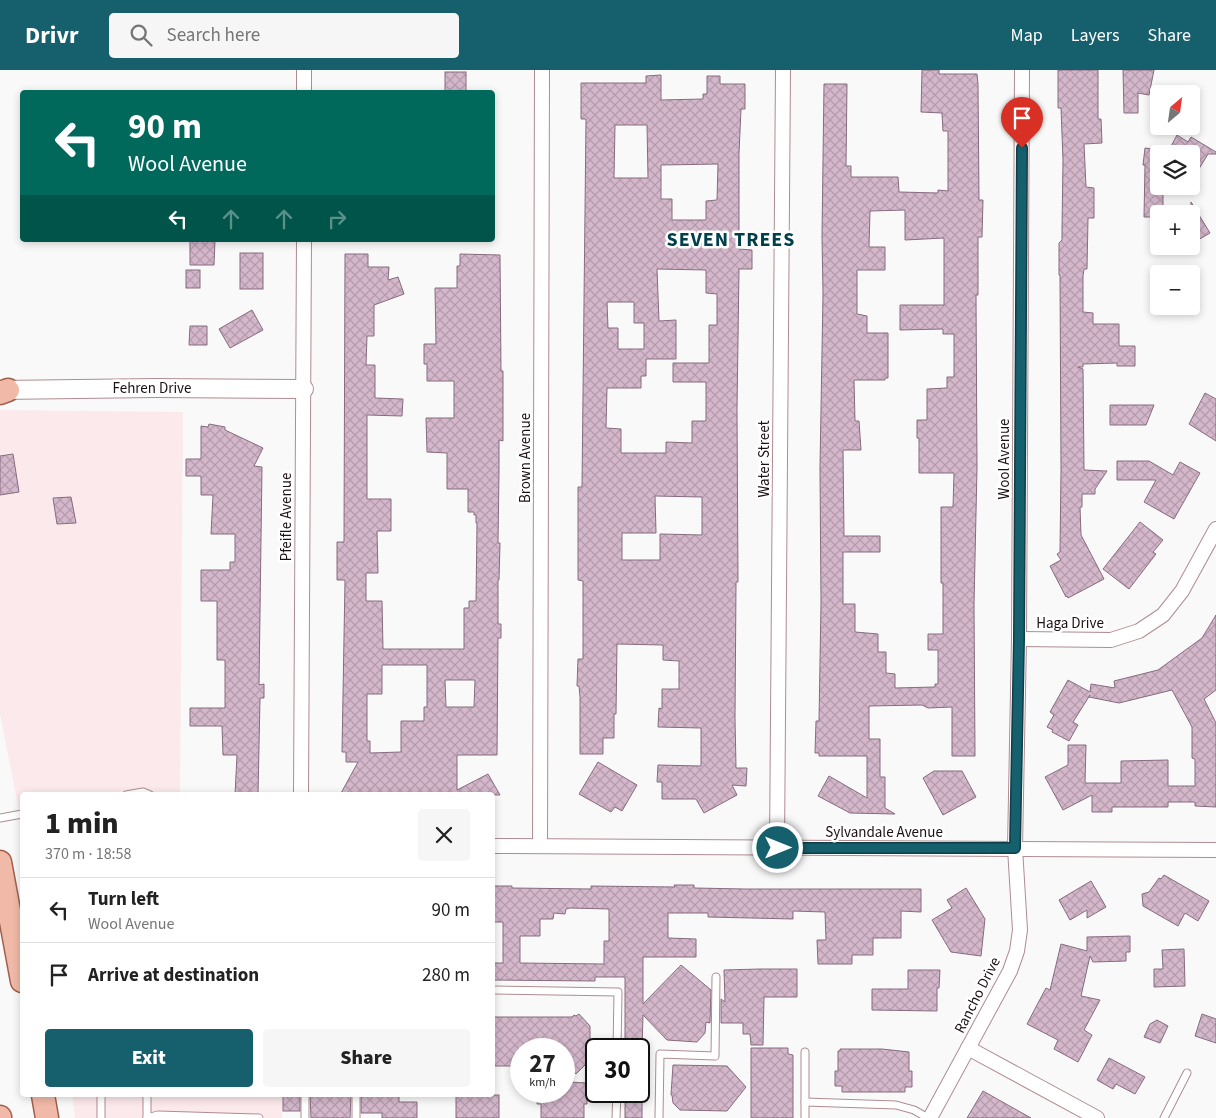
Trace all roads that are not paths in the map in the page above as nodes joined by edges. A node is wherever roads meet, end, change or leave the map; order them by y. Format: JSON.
{"nodes":[{"id":1,"x":304,"y":70,"type":"edge"},
{"id":2,"x":542,"y":70,"type":"edge"},
{"id":3,"x":783,"y":70,"type":"edge"},
{"id":4,"x":1022,"y":70,"type":"edge"},
{"id":5,"x":304,"y":90,"type":"edge"},
{"id":6,"x":304,"y":242,"type":"edge"},
{"id":7,"x":304,"y":389,"type":"junction"},
{"id":8,"x":2,"y":390,"type":"edge"},
{"id":9,"x":1216,"y":529,"type":"edge"},
{"id":10,"x":1019,"y":639,"type":"junction"},
{"id":11,"x":301,"y":792,"type":"edge"},
{"id":12,"x":20,"y":814,"type":"edge"},
{"id":13,"x":0,"y":818,"type":"edge"},
{"id":14,"x":495,"y":846,"type":"edge"},
{"id":15,"x":540,"y":846,"type":"junction"},
{"id":16,"x":778,"y":848,"type":"junction"},
{"id":17,"x":1015,"y":848,"type":"junction"},
{"id":18,"x":1216,"y":850,"type":"edge"},
{"id":19,"x":0,"y":862,"type":"edge"},
{"id":20,"x":18,"y":938,"type":"edge"},
{"id":21,"x":20,"y":960,"type":"edge"},
{"id":22,"x":716,"y":977,"type":"dead end"},
{"id":23,"x":495,"y":990,"type":"edge"},
{"id":24,"x":617,"y":1038,"type":"edge"},
{"id":25,"x":968,"y":1048,"type":"junction"},
{"id":26,"x":805,"y":1052,"type":"dead end"},
{"id":27,"x":1188,"y":1073,"type":"dead end"},
{"id":28,"x":43,"y":1097,"type":"edge"},
{"id":29,"x":101,"y":1097,"type":"edge"},
{"id":30,"x":147,"y":1097,"type":"edge"},
{"id":31,"x":305,"y":1097,"type":"edge"},
{"id":32,"x":356,"y":1097,"type":"edge"},
{"id":33,"x":805,"y":1102,"type":"junction"},
{"id":34,"x":617,"y":1103,"type":"edge"},
{"id":35,"x":47,"y":1118,"type":"edge"},
{"id":36,"x":101,"y":1118,"type":"edge"},
{"id":37,"x":147,"y":1118,"type":"edge"},
{"id":38,"x":259,"y":1118,"type":"edge"},
{"id":39,"x":305,"y":1118,"type":"edge"},
{"id":40,"x":356,"y":1118,"type":"edge"},
{"id":41,"x":616,"y":1118,"type":"edge"},
{"id":42,"x":659,"y":1118,"type":"edge"},
{"id":43,"x":806,"y":1118,"type":"edge"},
{"id":44,"x":929,"y":1118,"type":"edge"},
{"id":45,"x":1097,"y":1118,"type":"edge"},
{"id":46,"x":1164,"y":1118,"type":"edge"}],
"edges":[{"from":1,"to":5,"type":"street"},
{"from":2,"to":15,"type":"street","name":"Brown Avenue"},
{"from":3,"to":16,"type":"street","name":"Water Street"},
{"from":4,"to":10,"type":"street","name":"Wool Avenue"},
{"from":6,"to":7,"type":"street","name":"Pfeifle Avenue"},
{"from":7,"to":8,"type":"street","name":"Fehren Drive"},
{"from":7,"to":11,"type":"street","name":"Pfeifle Avenue"},
{"from":9,"to":10,"type":"street","name":"Haga Drive"},
{"from":10,"to":17,"type":"street","name":"Wool Avenue"},
{"from":12,"to":13,"type":"lane"},
{"from":14,"to":15,"type":"street","name":"Sylvandale Avenue"},
{"from":15,"to":16,"type":"street","name":"Sylvandale Avenue"},
{"from":16,"to":17,"type":"street","name":"Sylvandale Avenue"},
{"from":17,"to":18,"type":"street","name":"Sylvandale Avenue"},
{"from":17,"to":25,"type":"street","name":"Rancho Drive"},
{"from":19,"to":20,"type":"main road"},
{"from":20,"to":21,"type":"main road"},
{"from":22,"to":42,"type":"lane"},
{"from":23,"to":24,"type":"lane"},
{"from":25,"to":44,"type":"street","name":"Rancho Drive"},
{"from":25,"to":45,"type":"street"},
{"from":26,"to":33,"type":"lane"},
{"from":27,"to":46,"type":"lane"},
{"from":28,"to":35,"type":"main road"},
{"from":29,"to":36,"type":"lane"},
{"from":30,"to":37,"type":"lane"},
{"from":31,"to":39,"type":"lane"},
{"from":32,"to":40,"type":"lane"},
{"from":33,"to":43,"type":"lane"},
{"from":33,"to":44,"type":"lane"},
{"from":34,"to":41,"type":"lane"},
{"from":37,"to":38,"type":"lane"}]}
